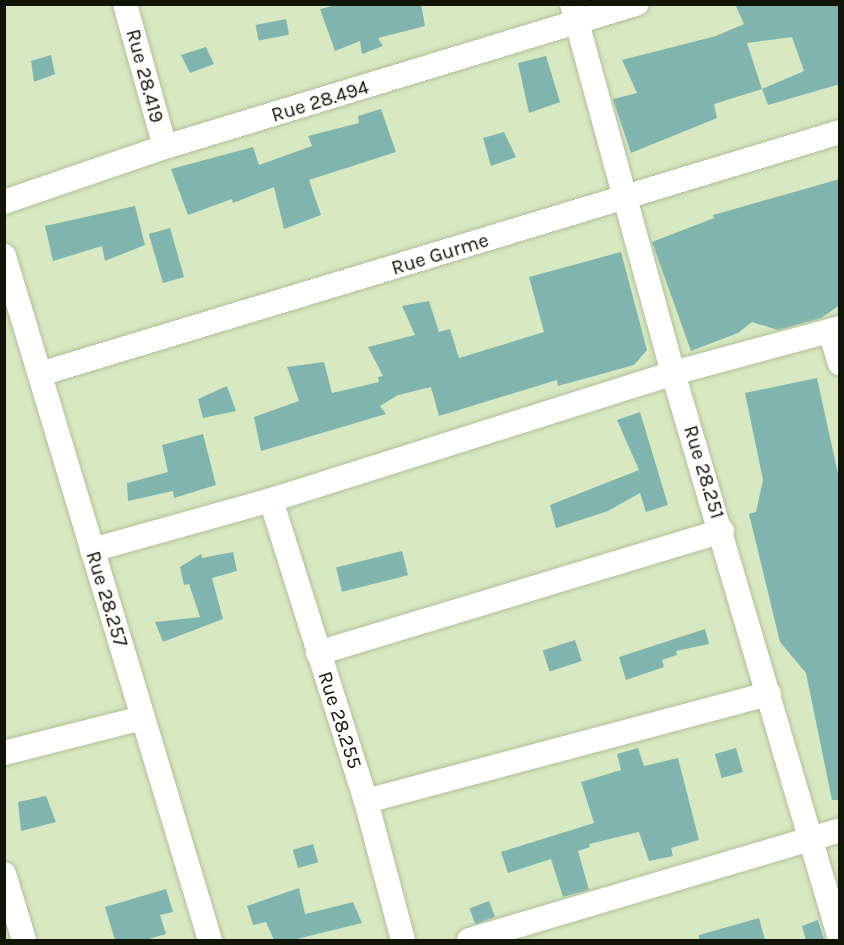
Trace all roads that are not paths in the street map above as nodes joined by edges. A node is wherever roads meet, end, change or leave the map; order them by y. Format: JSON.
{"nodes":[{"id":1,"x":125,"y":4,"type":"edge"},
{"id":2,"x":637,"y":4,"type":"edge"},
{"id":3,"x":576,"y":14,"type":"edge"},
{"id":4,"x":840,"y":132,"type":"edge"},
{"id":5,"x":165,"y":147,"type":"junction"},
{"id":6,"x":627,"y":198,"type":"junction"},
{"id":7,"x":4,"y":202,"type":"edge"},
{"id":8,"x":4,"y":256,"type":"edge"},
{"id":9,"x":835,"y":330,"type":"edge"},
{"id":10,"x":840,"y":363,"type":"edge"},
{"id":11,"x":673,"y":373,"type":"junction"},
{"id":12,"x":40,"y":374,"type":"junction"},
{"id":13,"x":271,"y":500,"type":"junction"},
{"id":14,"x":722,"y":531,"type":"junction"},
{"id":15,"x":92,"y":550,"type":"junction"},
{"id":16,"x":318,"y":653,"type":"junction"},
{"id":17,"x":770,"y":694,"type":"junction"},
{"id":18,"x":142,"y":718,"type":"junction"},
{"id":19,"x":4,"y":753,"type":"edge"},
{"id":20,"x":366,"y":801,"type":"junction"},
{"id":21,"x":840,"y":830,"type":"edge"},
{"id":22,"x":812,"y":838,"type":"junction"},
{"id":23,"x":4,"y":874,"type":"edge"},
{"id":24,"x":840,"y":939,"type":"edge"},
{"id":25,"x":24,"y":940,"type":"edge"},
{"id":26,"x":210,"y":940,"type":"edge"},
{"id":27,"x":403,"y":940,"type":"edge"},
{"id":28,"x":469,"y":940,"type":"edge"}],
"edges":[{"from":1,"to":5,"type":"street","name":"Rue 28.419"},
{"from":2,"to":3,"type":"street","name":"Rue 28.494"},
{"from":3,"to":5,"type":"street","name":"Rue 28.494"},
{"from":3,"to":6,"type":"street","name":"Rue 28.251"},
{"from":4,"to":6,"type":"street","name":"Rue Gurme"},
{"from":5,"to":7,"type":"street","name":"Rue 28.494"},
{"from":6,"to":11,"type":"street","name":"Rue 28.251"},
{"from":6,"to":12,"type":"street","name":"Rue Gurme"},
{"from":8,"to":12,"type":"street","name":"Rue 28.257"},
{"from":9,"to":10,"type":"street"},
{"from":9,"to":11,"type":"street"},
{"from":11,"to":13,"type":"street"},
{"from":11,"to":14,"type":"street","name":"Rue 28.251"},
{"from":12,"to":15,"type":"street","name":"Rue 28.257"},
{"from":13,"to":15,"type":"street"},
{"from":13,"to":16,"type":"street","name":"Rue 28.255"},
{"from":14,"to":16,"type":"street"},
{"from":14,"to":17,"type":"street","name":"Rue 28.251"},
{"from":15,"to":18,"type":"street","name":"Rue 28.257"},
{"from":16,"to":20,"type":"street","name":"Rue 28.255"},
{"from":17,"to":20,"type":"street"},
{"from":17,"to":22,"type":"street","name":"Rue 28.251"},
{"from":18,"to":19,"type":"street"},
{"from":18,"to":26,"type":"street","name":"Rue 28.257"},
{"from":20,"to":27,"type":"street","name":"Rue 28.255"},
{"from":21,"to":22,"type":"street"},
{"from":22,"to":24,"type":"street","name":"Rue 28.251"},
{"from":22,"to":28,"type":"street"},
{"from":23,"to":25,"type":"street"}]}
